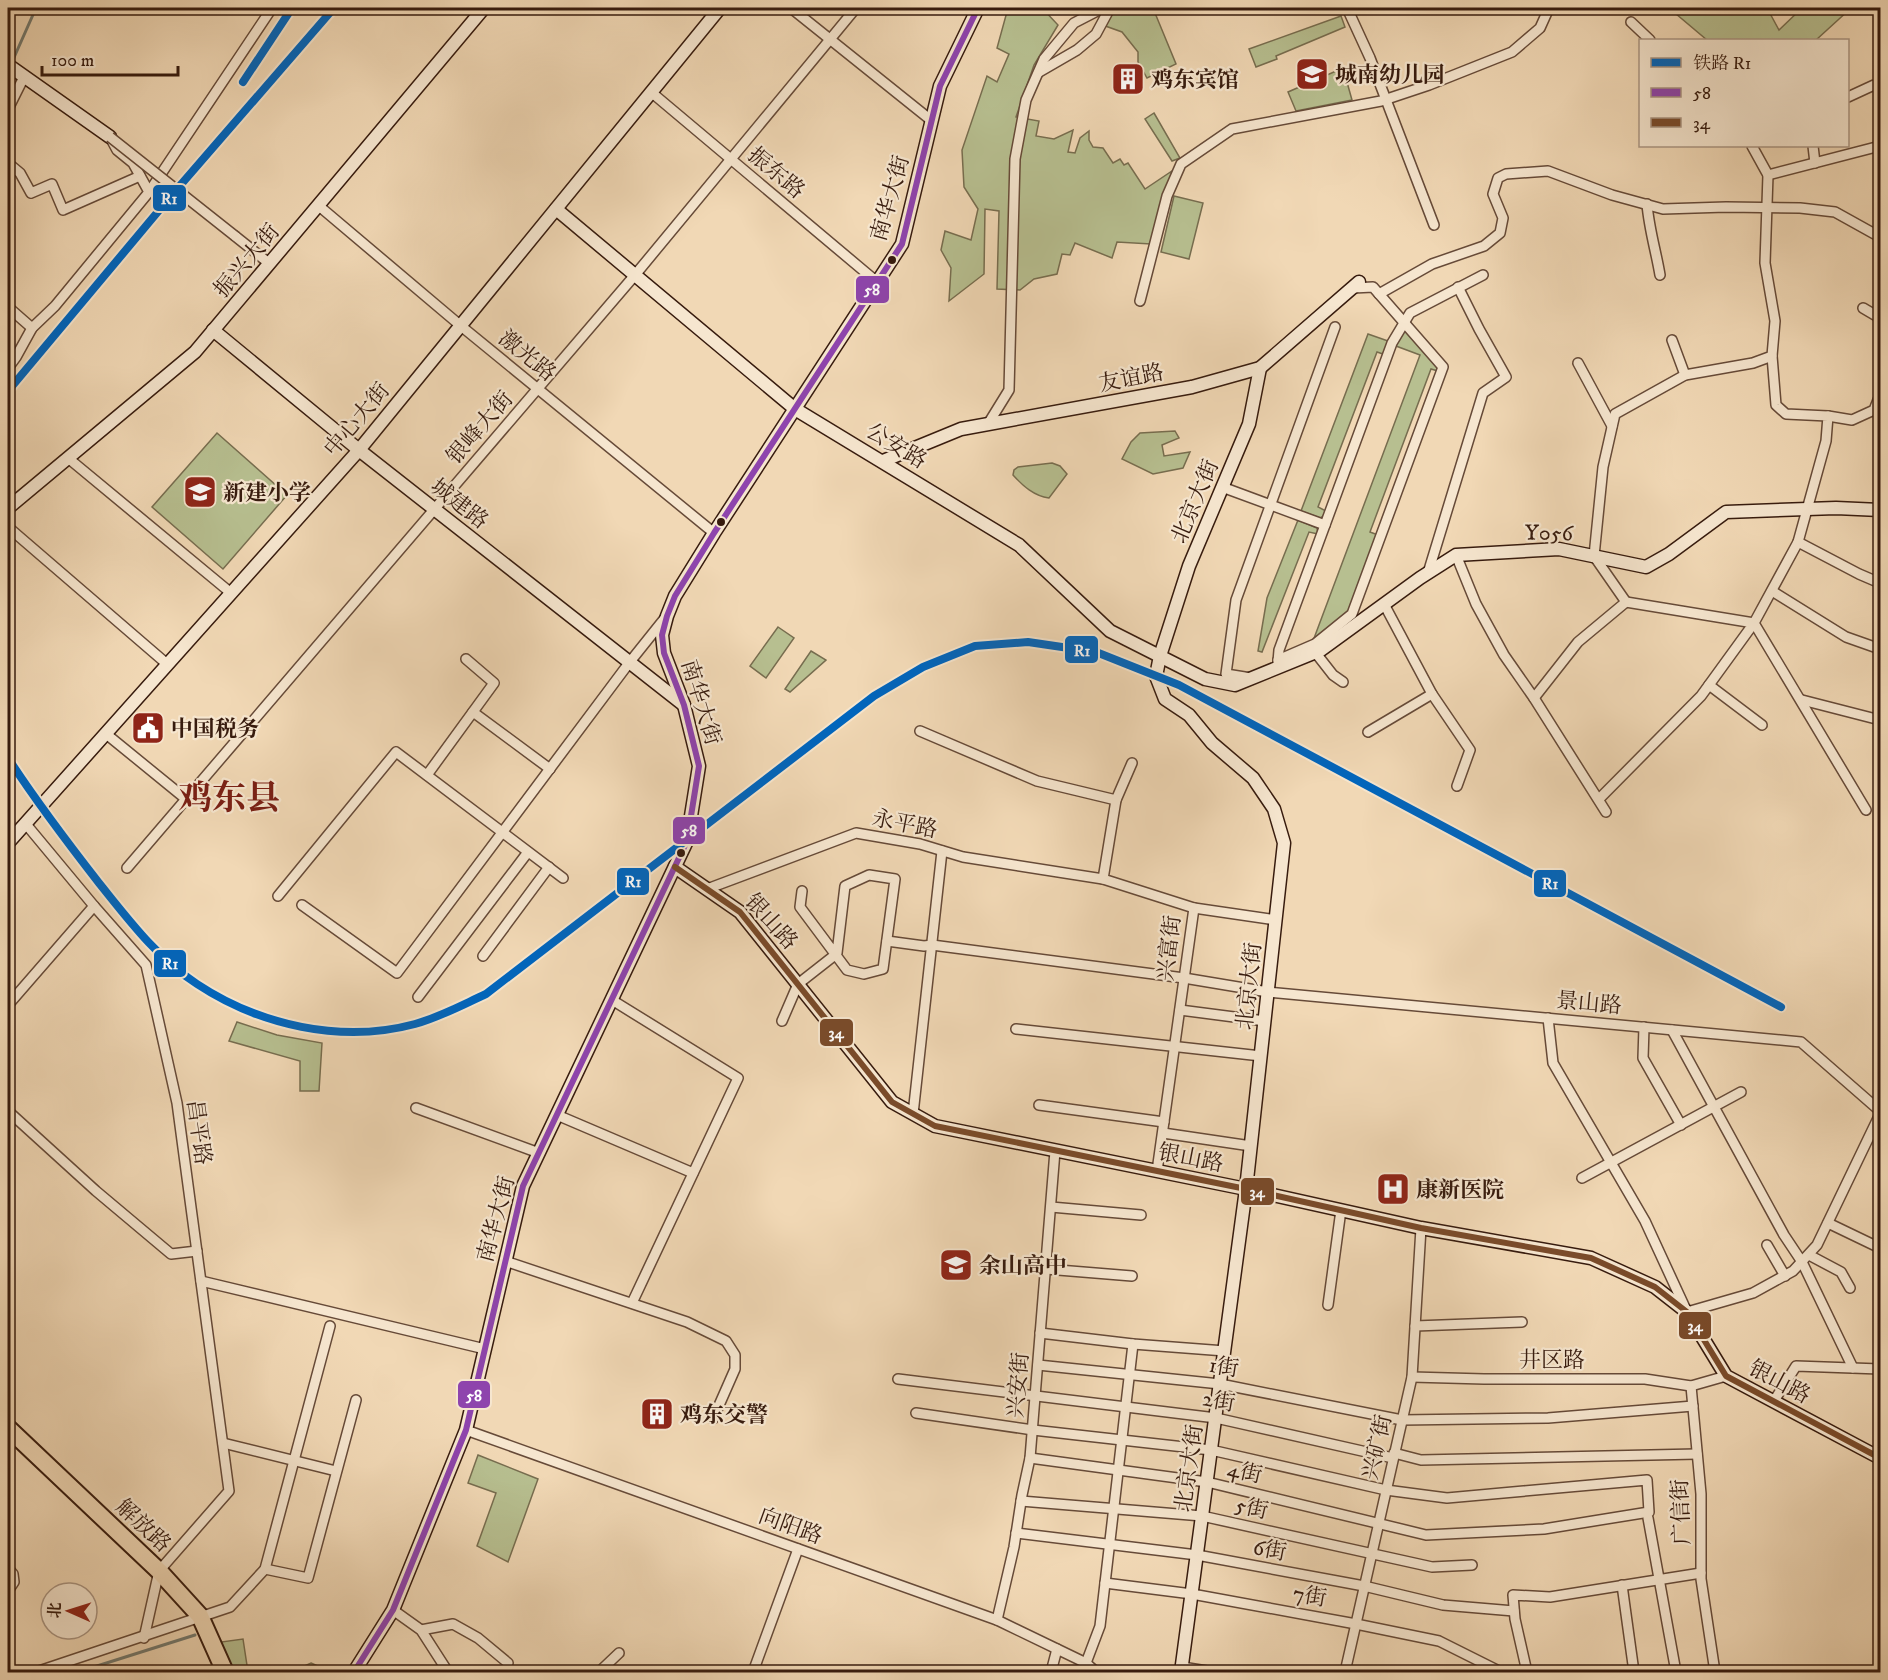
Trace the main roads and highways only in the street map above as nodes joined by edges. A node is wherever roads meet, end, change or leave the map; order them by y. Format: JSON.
{"nodes":[{"id":1,"x":8,"y":1428,"type":"edge"},
{"id":2,"x":225,"y":1672,"type":"edge"}],
"edges":[{"from":1,"to":2,"type":"highway","name":"解放路"}]}
